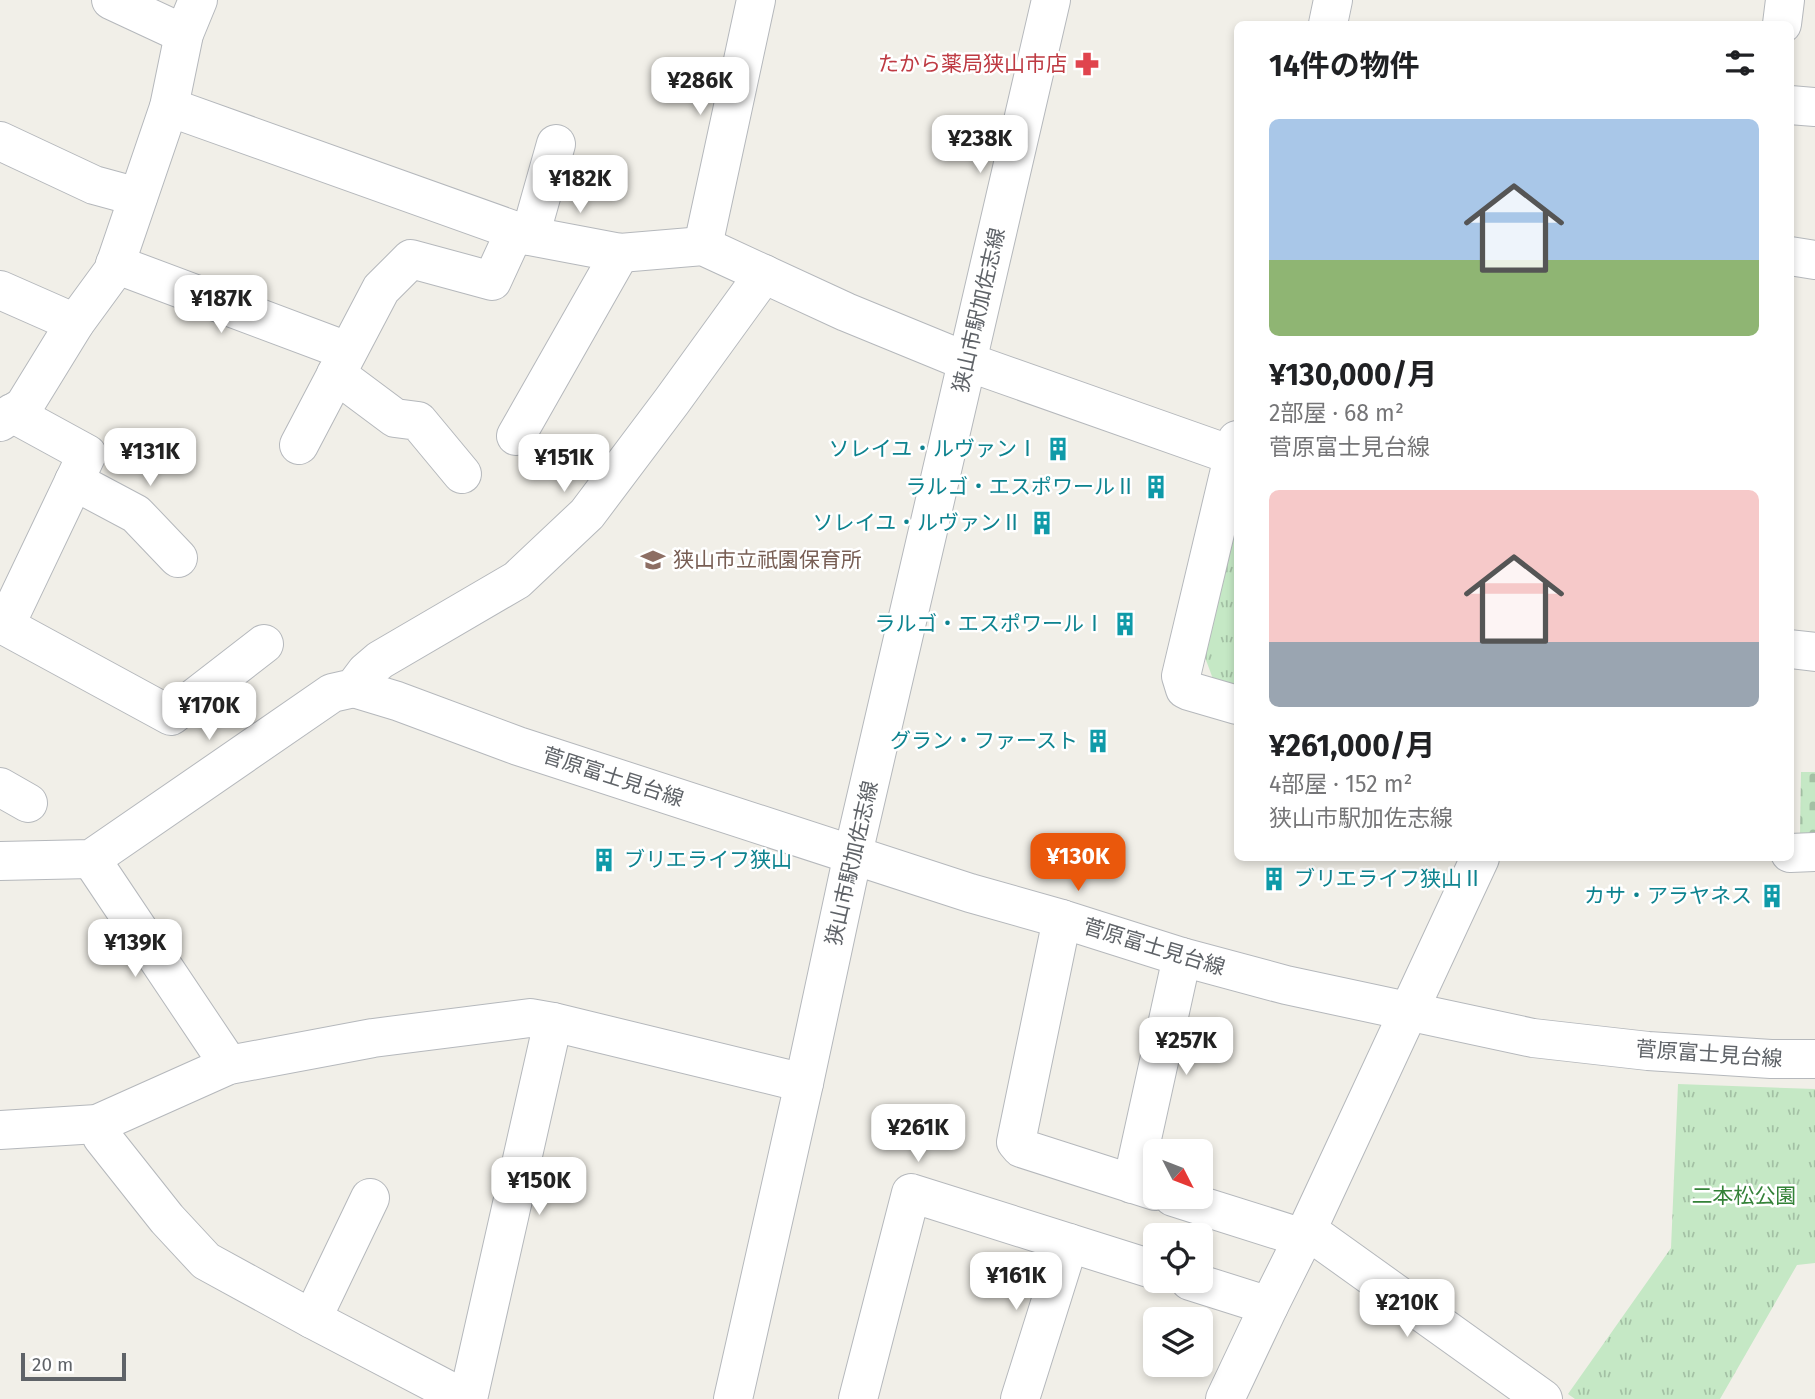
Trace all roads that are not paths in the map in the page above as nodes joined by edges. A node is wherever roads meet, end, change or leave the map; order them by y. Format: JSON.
{"nodes":[{"id":1,"x":111,"y":0,"type":"edge"},
{"id":2,"x":756,"y":0,"type":"edge"},
{"id":3,"x":1051,"y":0,"type":"edge"},
{"id":4,"x":1333,"y":0,"type":"edge"},
{"id":5,"x":1785,"y":0,"type":"edge"},
{"id":6,"x":191,"y":17,"type":"edge"},
{"id":7,"x":1329,"y":21,"type":"edge"},
{"id":8,"x":1782,"y":21,"type":"edge"},
{"id":9,"x":1794,"y":105,"type":"edge"},
{"id":10,"x":169,"y":107,"type":"junction"},
{"id":11,"x":1815,"y":107,"type":"edge"},
{"id":12,"x":0,"y":141,"type":"edge"},
{"id":13,"x":556,"y":144,"type":"dead end"},
{"id":14,"x":138,"y":197,"type":"junction"},
{"id":15,"x":523,"y":233,"type":"junction"},
{"id":16,"x":703,"y":246,"type":"junction"},
{"id":17,"x":620,"y":253,"type":"junction"},
{"id":18,"x":1794,"y":257,"type":"edge"},
{"id":19,"x":1815,"y":260,"type":"edge"},
{"id":20,"x":115,"y":264,"type":"junction"},
{"id":21,"x":764,"y":274,"type":"junction"},
{"id":22,"x":0,"y":290,"type":"edge"},
{"id":23,"x":75,"y":323,"type":"junction"},
{"id":24,"x":342,"y":362,"type":"junction"},
{"id":25,"x":968,"y":362,"type":"junction"},
{"id":26,"x":6,"y":418,"type":"edge"},
{"id":27,"x":516,"y":436,"type":"dead end"},
{"id":28,"x":299,"y":445,"type":"dead end"},
{"id":29,"x":1234,"y":450,"type":"edge"},
{"id":30,"x":1234,"y":459,"type":"edge"},
{"id":31,"x":462,"y":474,"type":"dead end"},
{"id":32,"x":74,"y":481,"type":"junction"},
{"id":33,"x":178,"y":558,"type":"dead end"},
{"id":34,"x":3,"y":624,"type":"edge"},
{"id":35,"x":264,"y":644,"type":"dead end"},
{"id":36,"x":1794,"y":649,"type":"edge"},
{"id":37,"x":1815,"y":652,"type":"edge"},
{"id":38,"x":354,"y":688,"type":"junction"},
{"id":39,"x":1234,"y":704,"type":"edge"},
{"id":40,"x":1815,"y":852,"type":"edge"},
{"id":41,"x":1794,"y":853,"type":"edge"},
{"id":42,"x":853,"y":854,"type":"junction"},
{"id":43,"x":91,"y":859,"type":"junction"},
{"id":44,"x":0,"y":861,"type":"edge"},
{"id":45,"x":1479,"y":861,"type":"edge"},
{"id":46,"x":1062,"y":919,"type":"junction"},
{"id":47,"x":1182,"y":957,"type":"junction"},
{"id":48,"x":1409,"y":1011,"type":"junction"},
{"id":49,"x":553,"y":1022,"type":"junction"},
{"id":50,"x":1815,"y":1059,"type":"edge"},
{"id":51,"x":229,"y":1065,"type":"junction"},
{"id":52,"x":804,"y":1083,"type":"junction"},
{"id":53,"x":97,"y":1124,"type":"junction"},
{"id":54,"x":0,"y":1130,"type":"edge"},
{"id":55,"x":1151,"y":1139,"type":"edge"},
{"id":56,"x":1143,"y":1188,"type":"edge"},
{"id":57,"x":370,"y":1198,"type":"dead end"},
{"id":58,"x":1213,"y":1208,"type":"edge"},
{"id":59,"x":1305,"y":1234,"type":"junction"},
{"id":60,"x":1069,"y":1243,"type":"junction"},
{"id":61,"x":1143,"y":1266,"type":"edge"},
{"id":62,"x":1213,"y":1288,"type":"edge"},
{"id":63,"x":1269,"y":1306,"type":"junction"},
{"id":64,"x":313,"y":1319,"type":"junction"},
{"id":65,"x":1501,"y":1387,"type":"edge"},
{"id":66,"x":466,"y":1399,"type":"edge"},
{"id":67,"x":733,"y":1399,"type":"edge"},
{"id":68,"x":858,"y":1399,"type":"edge"},
{"id":69,"x":1020,"y":1399,"type":"edge"},
{"id":70,"x":1225,"y":1399,"type":"edge"},
{"id":71,"x":1543,"y":1399,"type":"edge"}],
"edges":[{"from":1,"to":6,"type":"street"},
{"from":2,"to":16,"type":"street"},
{"from":3,"to":25,"type":"street","name":"狭山市駅加佐志線"},
{"from":4,"to":7,"type":"street"},
{"from":5,"to":8,"type":"street"},
{"from":6,"to":10,"type":"street"},
{"from":9,"to":11,"type":"street"},
{"from":10,"to":14,"type":"street"},
{"from":10,"to":15,"type":"street"},
{"from":12,"to":14,"type":"street"},
{"from":13,"to":15,"type":"street"},
{"from":14,"to":20,"type":"street"},
{"from":15,"to":17,"type":"street"},
{"from":15,"to":24,"type":"street"},
{"from":16,"to":17,"type":"street"},
{"from":16,"to":21,"type":"street"},
{"from":17,"to":27,"type":"street"},
{"from":18,"to":19,"type":"street"},
{"from":20,"to":23,"type":"street"},
{"from":20,"to":24,"type":"street"},
{"from":21,"to":25,"type":"street"},
{"from":21,"to":38,"type":"street"},
{"from":22,"to":23,"type":"street"},
{"from":23,"to":26,"type":"street"},
{"from":24,"to":28,"type":"street"},
{"from":24,"to":31,"type":"street"},
{"from":25,"to":29,"type":"street"},
{"from":25,"to":42,"type":"street","name":"狭山市駅加佐志線"},
{"from":26,"to":32,"type":"street"},
{"from":30,"to":39,"type":"street"},
{"from":32,"to":33,"type":"street"},
{"from":32,"to":34,"type":"street"},
{"from":34,"to":35,"type":"street"},
{"from":36,"to":37,"type":"street"},
{"from":38,"to":42,"type":"street","name":"菅原富士見台線"},
{"from":38,"to":43,"type":"street"},
{"from":40,"to":41,"type":"street"},
{"from":42,"to":46,"type":"street","name":"菅原富士見台線"},
{"from":42,"to":52,"type":"street","name":"狭山市駅加佐志線"},
{"from":43,"to":44,"type":"street"},
{"from":43,"to":51,"type":"street"},
{"from":45,"to":48,"type":"street"},
{"from":46,"to":47,"type":"street","name":"菅原富士見台線"},
{"from":46,"to":56,"type":"street"},
{"from":47,"to":48,"type":"street","name":"菅原富士見台線"},
{"from":47,"to":55,"type":"street"},
{"from":48,"to":50,"type":"street","name":"菅原富士見台線"},
{"from":48,"to":59,"type":"street"},
{"from":49,"to":51,"type":"street"},
{"from":49,"to":52,"type":"street"},
{"from":49,"to":66,"type":"street"},
{"from":51,"to":53,"type":"street"},
{"from":52,"to":67,"type":"street","name":"狭山市駅加佐志線"},
{"from":53,"to":54,"type":"street"},
{"from":53,"to":64,"type":"street"},
{"from":57,"to":64,"type":"street"},
{"from":58,"to":59,"type":"street"},
{"from":59,"to":63,"type":"street"},
{"from":59,"to":65,"type":"street"},
{"from":60,"to":61,"type":"street"},
{"from":60,"to":68,"type":"street"},
{"from":60,"to":69,"type":"street"},
{"from":62,"to":63,"type":"street"},
{"from":63,"to":70,"type":"street"},
{"from":64,"to":66,"type":"street"},
{"from":65,"to":71,"type":"street"}]}
